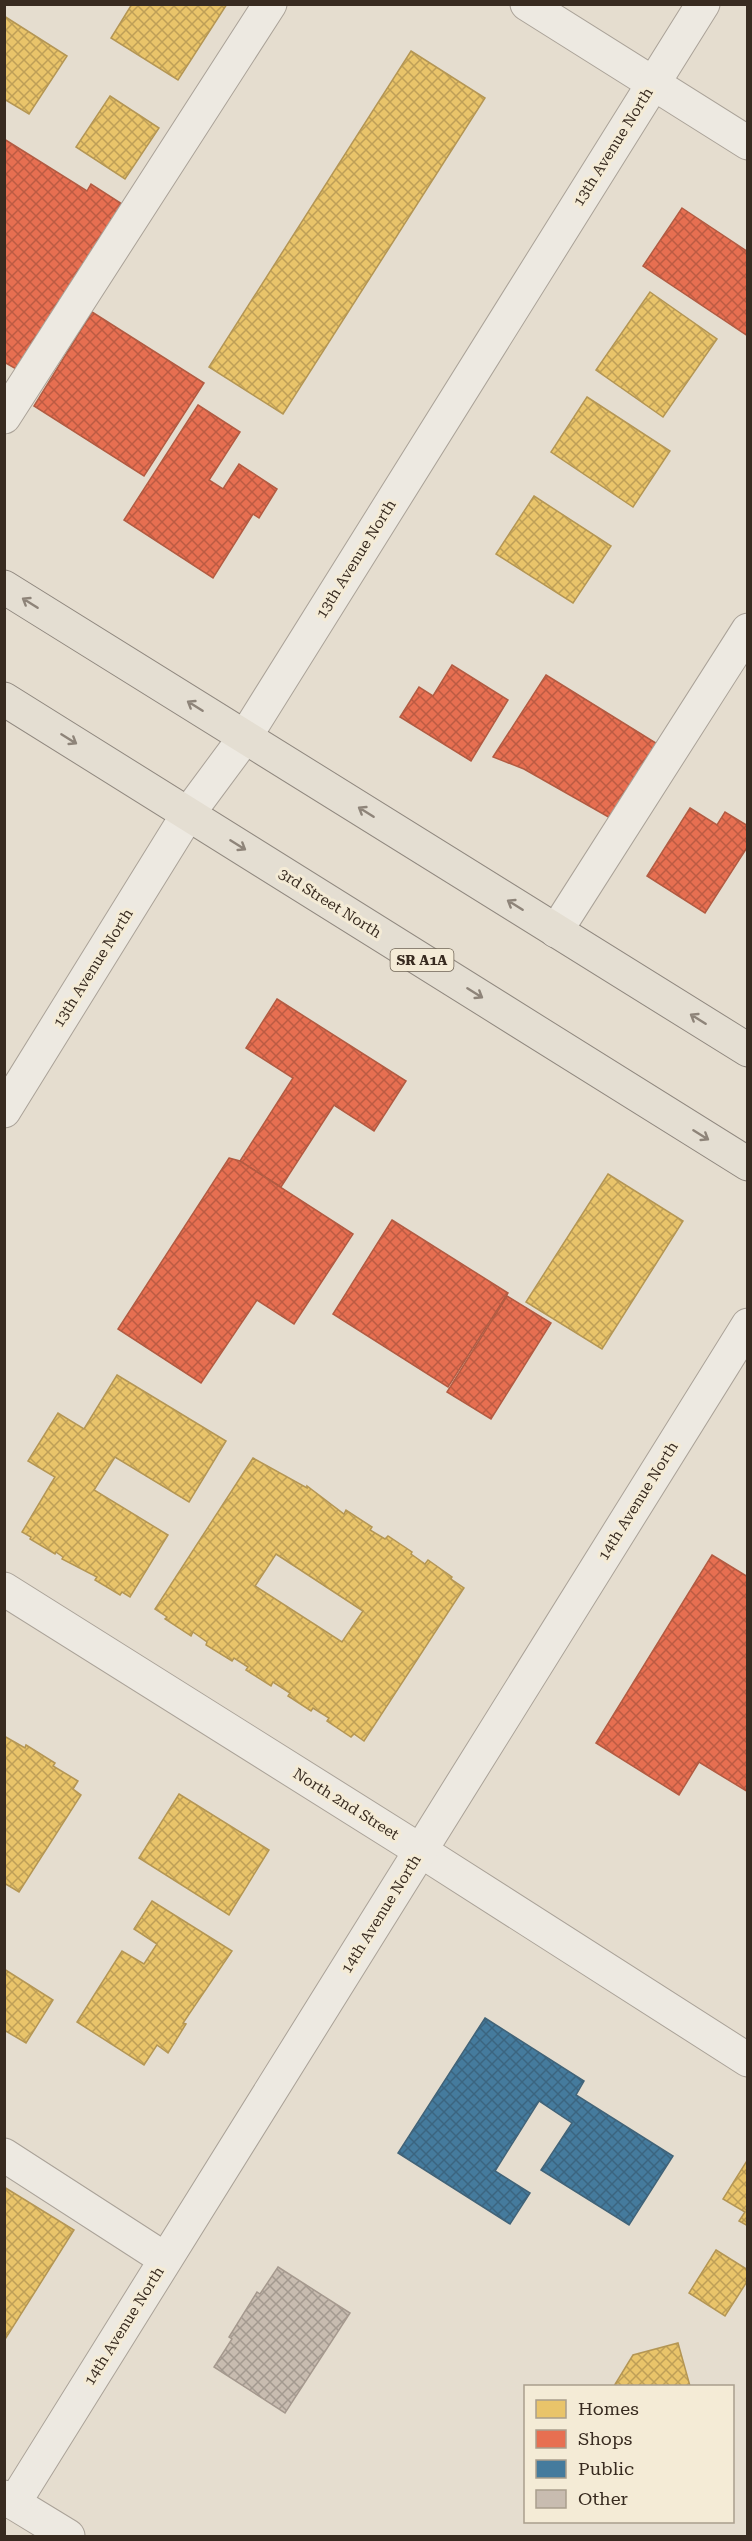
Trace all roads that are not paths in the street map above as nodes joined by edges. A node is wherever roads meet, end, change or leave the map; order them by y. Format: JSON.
{"nodes":[{"id":1,"x":270,"y":4,"type":"edge"},
{"id":2,"x":527,"y":4,"type":"edge"},
{"id":3,"x":703,"y":4,"type":"edge"},
{"id":4,"x":653,"y":83,"type":"junction"},
{"id":5,"x":747,"y":143,"type":"edge"},
{"id":6,"x":4,"y":417,"type":"edge"},
{"id":7,"x":4,"y":587,"type":"edge"},
{"id":8,"x":747,"y":630,"type":"edge"},
{"id":9,"x":4,"y":699,"type":"edge"},
{"id":10,"x":245,"y":737,"type":"junction"},
{"id":11,"x":188,"y":814,"type":"junction"},
{"id":12,"x":556,"y":930,"type":"junction"},
{"id":13,"x":747,"y":1050,"type":"edge"},
{"id":14,"x":4,"y":1111,"type":"edge"},
{"id":15,"x":747,"y":1164,"type":"edge"},
{"id":16,"x":747,"y":1325,"type":"edge"},
{"id":17,"x":4,"y":1589,"type":"edge"},
{"id":18,"x":421,"y":1851,"type":"junction"},
{"id":19,"x":747,"y":2060,"type":"edge"},
{"id":20,"x":4,"y":2155,"type":"edge"},
{"id":21,"x":165,"y":2259,"type":"junction"},
{"id":22,"x":9,"y":2500,"type":"edge"},
{"id":23,"x":68,"y":2536,"type":"edge"}],
"edges":[{"from":1,"to":6,"type":"street"},
{"from":2,"to":4,"type":"street"},
{"from":3,"to":4,"type":"street","name":"13th Avenue North"},
{"from":4,"to":5,"type":"street"},
{"from":4,"to":10,"type":"street","name":"13th Avenue North"},
{"from":10,"to":7,"type":"main road","one_way":true},
{"from":8,"to":12,"type":"street"},
{"from":9,"to":11,"type":"main road","name":"3rd Street North","number":"SR A1A","one_way":true},
{"from":10,"to":11,"type":"street","name":"13th Avenue North"},
{"from":12,"to":10,"type":"main road","one_way":true},
{"from":11,"to":14,"type":"street","name":"13th Avenue North"},
{"from":11,"to":15,"type":"main road","name":"3rd Street North","number":"SR A1A","one_way":true},
{"from":13,"to":12,"type":"main road","one_way":true},
{"from":16,"to":18,"type":"street","name":"14th Avenue North"},
{"from":17,"to":18,"type":"street","name":"North 2nd Street"},
{"from":18,"to":19,"type":"street","name":"North 2nd Street"},
{"from":18,"to":21,"type":"street","name":"14th Avenue North"},
{"from":20,"to":21,"type":"street"},
{"from":21,"to":22,"type":"street","name":"14th Avenue North"},
{"from":22,"to":23,"type":"street"}]}
